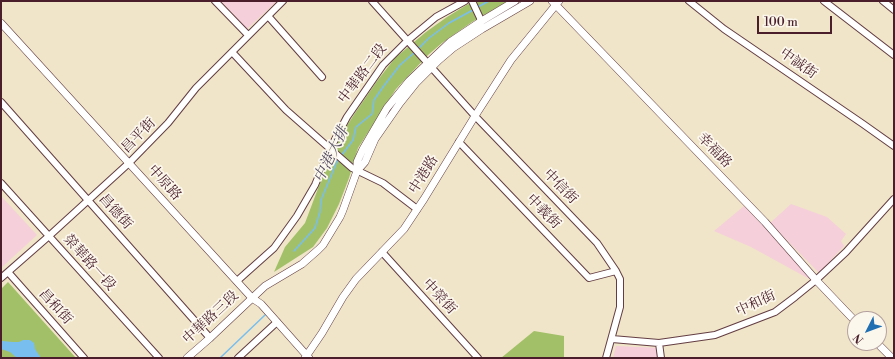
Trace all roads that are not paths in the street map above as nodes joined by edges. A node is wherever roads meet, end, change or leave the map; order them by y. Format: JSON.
{"nodes":[{"id":1,"x":215,"y":1,"type":"edge"},
{"id":2,"x":283,"y":1,"type":"edge"},
{"id":3,"x":372,"y":1,"type":"edge"},
{"id":4,"x":465,"y":1,"type":"edge"},
{"id":5,"x":472,"y":1,"type":"edge"},
{"id":6,"x":515,"y":1,"type":"edge"},
{"id":7,"x":530,"y":1,"type":"edge"},
{"id":8,"x":689,"y":1,"type":"edge"},
{"id":9,"x":824,"y":1,"type":"edge"},
{"id":10,"x":883,"y":1,"type":"edge"},
{"id":11,"x":556,"y":2,"type":"edge"},
{"id":12,"x":894,"y":10,"type":"edge"},
{"id":13,"x":268,"y":16,"type":"junction"},
{"id":14,"x":1,"y":23,"type":"edge"},
{"id":15,"x":481,"y":23,"type":"junction"},
{"id":16,"x":248,"y":35,"type":"junction"},
{"id":17,"x":410,"y":43,"type":"junction"},
{"id":18,"x":232,"y":52,"type":"junction"},
{"id":19,"x":894,"y":55,"type":"edge"},
{"id":20,"x":429,"y":66,"type":"junction"},
{"id":21,"x":322,"y":77,"type":"dead end"},
{"id":22,"x":1,"y":102,"type":"edge"},
{"id":23,"x":475,"y":116,"type":"junction"},
{"id":24,"x":459,"y":142,"type":"junction"},
{"id":25,"x":894,"y":146,"type":"edge"},
{"id":26,"x":332,"y":151,"type":"junction"},
{"id":27,"x":129,"y":164,"type":"junction"},
{"id":28,"x":354,"y":170,"type":"junction"},
{"id":29,"x":1,"y":183,"type":"edge"},
{"id":30,"x":894,"y":199,"type":"edge"},
{"id":31,"x":89,"y":201,"type":"junction"},
{"id":32,"x":417,"y":209,"type":"junction"},
{"id":33,"x":49,"y":236,"type":"junction"},
{"id":34,"x":382,"y":252,"type":"junction"},
{"id":35,"x":616,"y":271,"type":"junction"},
{"id":36,"x":8,"y":272,"type":"junction"},
{"id":37,"x":1,"y":278,"type":"edge"},
{"id":38,"x":816,"y":280,"type":"junction"},
{"id":39,"x":236,"y":281,"type":"junction"},
{"id":40,"x":252,"y":298,"type":"junction"},
{"id":41,"x":847,"y":313,"type":"edge"},
{"id":42,"x":276,"y":321,"type":"junction"},
{"id":43,"x":210,"y":338,"type":"junction"},
{"id":44,"x":612,"y":339,"type":"junction"},
{"id":45,"x":659,"y":343,"type":"junction"},
{"id":46,"x":241,"y":357,"type":"edge"},
{"id":47,"x":307,"y":357,"type":"edge"},
{"id":48,"x":84,"y":358,"type":"edge"},
{"id":49,"x":159,"y":358,"type":"edge"},
{"id":50,"x":187,"y":358,"type":"edge"},
{"id":51,"x":478,"y":358,"type":"edge"},
{"id":52,"x":606,"y":358,"type":"edge"},
{"id":53,"x":661,"y":358,"type":"edge"}],
"edges":[{"from":1,"to":16,"type":"street"},
{"from":2,"to":13,"type":"street","name":"昌平街"},
{"from":3,"to":17,"type":"street","name":"中信街"},
{"from":4,"to":17,"type":"street","name":"中華路二段"},
{"from":5,"to":15,"type":"street"},
{"from":6,"to":15,"type":"street"},
{"from":7,"to":15,"type":"street"},
{"from":8,"to":25,"type":"street","name":"中誠街"},
{"from":9,"to":19,"type":"street"},
{"from":10,"to":12,"type":"street"},
{"from":11,"to":23,"type":"street","name":"中港路"},
{"from":11,"to":38,"type":"street","name":"幸福路"},
{"from":13,"to":16,"type":"street","name":"昌平街"},
{"from":13,"to":21,"type":"street"},
{"from":14,"to":27,"type":"street","name":"中原路"},
{"from":15,"to":20,"type":"street"},
{"from":16,"to":18,"type":"street","name":"昌平街"},
{"from":17,"to":20,"type":"street","name":"中信街"},
{"from":17,"to":26,"type":"street","name":"中華路二段"},
{"from":18,"to":26,"type":"street"},
{"from":18,"to":27,"type":"street","name":"昌平街"},
{"from":20,"to":23,"type":"street","name":"中信街"},
{"from":20,"to":28,"type":"street"},
{"from":22,"to":31,"type":"street","name":"昌德街"},
{"from":23,"to":24,"type":"street","name":"中港路"},
{"from":23,"to":35,"type":"street","name":"中信街"},
{"from":24,"to":32,"type":"street","name":"中港路"},
{"from":24,"to":35,"type":"street","name":"中義街"},
{"from":26,"to":28,"type":"street"},
{"from":26,"to":39,"type":"street","name":"中華路二段"},
{"from":27,"to":31,"type":"street","name":"昌平街"},
{"from":27,"to":39,"type":"street","name":"中原路"},
{"from":28,"to":32,"type":"street"},
{"from":28,"to":40,"type":"street"},
{"from":29,"to":33,"type":"street","name":"榮華路一段"},
{"from":30,"to":38,"type":"street","name":"中和街"},
{"from":31,"to":33,"type":"street","name":"昌平街"},
{"from":31,"to":43,"type":"street","name":"昌德街"},
{"from":32,"to":34,"type":"street","name":"中港路"},
{"from":33,"to":36,"type":"street","name":"昌平街"},
{"from":33,"to":49,"type":"street","name":"榮華路一段"},
{"from":34,"to":47,"type":"street","name":"中港路"},
{"from":34,"to":51,"type":"street","name":"中榮街"},
{"from":35,"to":44,"type":"street","name":"中信街"},
{"from":36,"to":37,"type":"street","name":"昌平街"},
{"from":36,"to":48,"type":"street","name":"昌和街"},
{"from":38,"to":41,"type":"street","name":"幸福路"},
{"from":38,"to":45,"type":"street","name":"中和街"},
{"from":39,"to":40,"type":"street","name":"中原路"},
{"from":40,"to":42,"type":"street","name":"中原路"},
{"from":40,"to":43,"type":"street","name":"中華路三段"},
{"from":42,"to":46,"type":"street"},
{"from":42,"to":47,"type":"street","name":"中原路"},
{"from":43,"to":50,"type":"street","name":"中華路三段"},
{"from":44,"to":45,"type":"street","name":"中和街"},
{"from":44,"to":52,"type":"street","name":"中信街"},
{"from":45,"to":53,"type":"street"}]}
